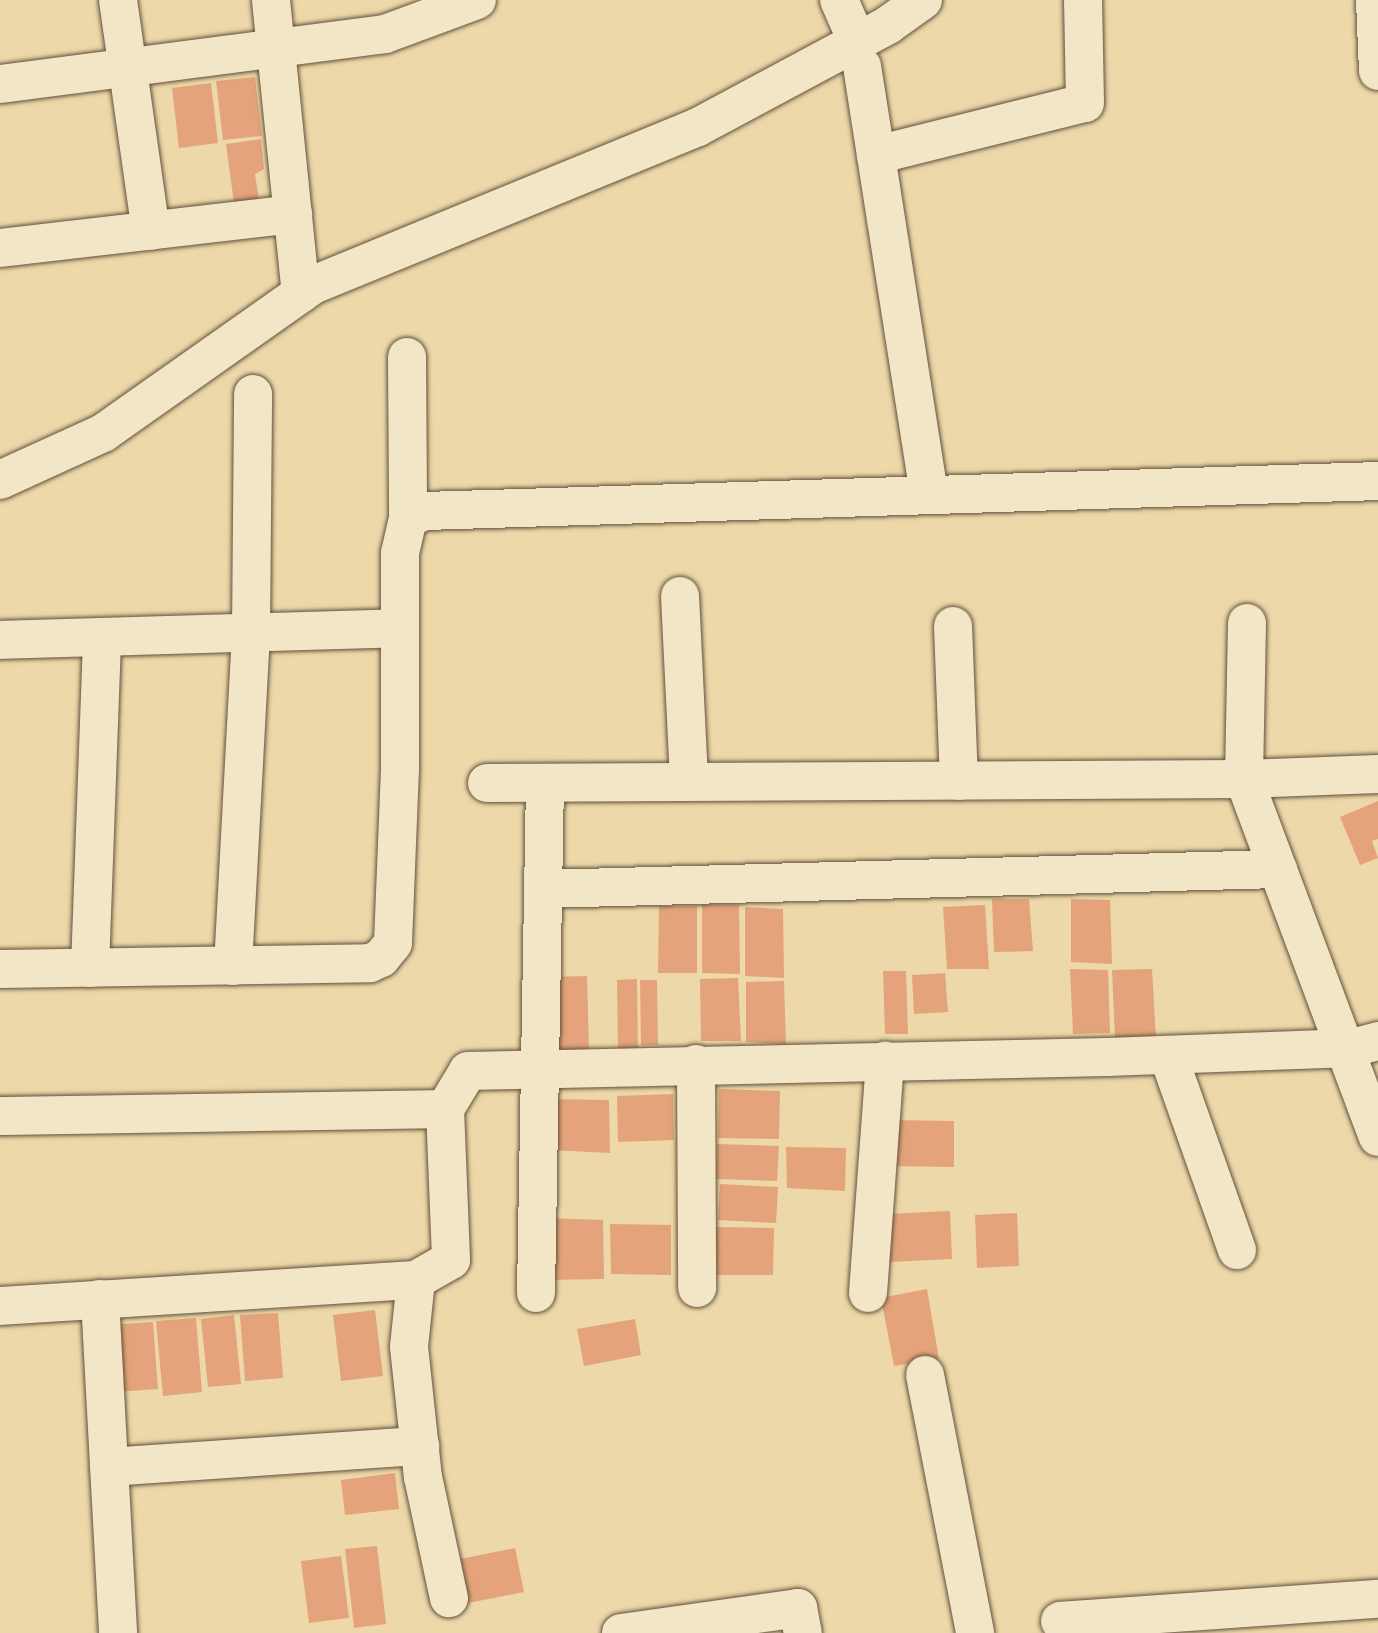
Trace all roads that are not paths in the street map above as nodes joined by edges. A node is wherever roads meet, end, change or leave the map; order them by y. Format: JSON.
{"nodes":[{"id":1,"x":118,"y":0,"type":"edge"},
{"id":2,"x":271,"y":0,"type":"edge"},
{"id":3,"x":477,"y":0,"type":"edge"},
{"id":4,"x":839,"y":0,"type":"edge"},
{"id":5,"x":923,"y":0,"type":"edge"},
{"id":6,"x":1083,"y":0,"type":"edge"},
{"id":7,"x":1375,"y":0,"type":"edge"},
{"id":8,"x":276,"y":51,"type":"junction"},
{"id":9,"x":860,"y":54,"type":"junction"},
{"id":10,"x":127,"y":69,"type":"junction"},
{"id":11,"x":1378,"y":71,"type":"edge"},
{"id":12,"x":0,"y":84,"type":"edge"},
{"id":13,"x":876,"y":155,"type":"junction"},
{"id":14,"x":293,"y":214,"type":"junction"},
{"id":15,"x":151,"y":231,"type":"junction"},
{"id":16,"x":0,"y":248,"type":"edge"},
{"id":17,"x":301,"y":293,"type":"junction"},
{"id":18,"x":407,"y":357,"type":"dead end"},
{"id":19,"x":253,"y":394,"type":"dead end"},
{"id":20,"x":0,"y":480,"type":"edge"},
{"id":21,"x":1378,"y":481,"type":"edge"},
{"id":22,"x":929,"y":495,"type":"junction"},
{"id":23,"x":408,"y":518,"type":"junction"},
{"id":24,"x":680,"y":596,"type":"dead end"},
{"id":25,"x":1247,"y":623,"type":"dead end"},
{"id":26,"x":953,"y":626,"type":"dead end"},
{"id":27,"x":397,"y":628,"type":"junction"},
{"id":28,"x":251,"y":633,"type":"junction"},
{"id":29,"x":102,"y":637,"type":"junction"},
{"id":30,"x":0,"y":640,"type":"edge"},
{"id":31,"x":1378,"y":774,"type":"edge"},
{"id":32,"x":1244,"y":779,"type":"junction"},
{"id":33,"x":959,"y":780,"type":"junction"},
{"id":34,"x":689,"y":782,"type":"junction"},
{"id":35,"x":487,"y":783,"type":"dead end"},
{"id":36,"x":545,"y":783,"type":"junction"},
{"id":37,"x":1278,"y":869,"type":"junction"},
{"id":38,"x":544,"y":889,"type":"junction"},
{"id":39,"x":233,"y":966,"type":"junction"},
{"id":40,"x":90,"y":968,"type":"junction"},
{"id":41,"x":0,"y":969,"type":"edge"},
{"id":42,"x":1361,"y":1044,"type":"edge"},
{"id":43,"x":1168,"y":1055,"type":"junction"},
{"id":44,"x":885,"y":1061,"type":"junction"},
{"id":45,"x":696,"y":1064,"type":"junction"},
{"id":46,"x":541,"y":1068,"type":"junction"},
{"id":47,"x":445,"y":1109,"type":"junction"},
{"id":48,"x":0,"y":1116,"type":"edge"},
{"id":49,"x":1378,"y":1137,"type":"edge"},
{"id":50,"x":1237,"y":1250,"type":"dead end"},
{"id":51,"x":416,"y":1280,"type":"junction"},
{"id":52,"x":697,"y":1289,"type":"dead end"},
{"id":53,"x":536,"y":1293,"type":"dead end"},
{"id":54,"x":868,"y":1293,"type":"dead end"},
{"id":55,"x":100,"y":1300,"type":"junction"},
{"id":56,"x":0,"y":1306,"type":"edge"},
{"id":57,"x":925,"y":1375,"type":"dead end"},
{"id":58,"x":420,"y":1446,"type":"junction"},
{"id":59,"x":109,"y":1467,"type":"junction"},
{"id":60,"x":449,"y":1598,"type":"dead end"},
{"id":61,"x":1378,"y":1599,"type":"edge"},
{"id":62,"x":1060,"y":1621,"type":"dead end"},
{"id":63,"x":118,"y":1633,"type":"edge"},
{"id":64,"x":621,"y":1633,"type":"edge"},
{"id":65,"x":803,"y":1633,"type":"edge"},
{"id":66,"x":975,"y":1633,"type":"edge"}],
"edges":[{"from":1,"to":10,"type":"street"},
{"from":2,"to":8,"type":"street"},
{"from":3,"to":8,"type":"street"},
{"from":4,"to":9,"type":"street"},
{"from":5,"to":9,"type":"street"},
{"from":6,"to":13,"type":"street"},
{"from":7,"to":11,"type":"street"},
{"from":8,"to":10,"type":"street"},
{"from":8,"to":14,"type":"street"},
{"from":9,"to":13,"type":"street"},
{"from":9,"to":17,"type":"street"},
{"from":10,"to":12,"type":"street"},
{"from":10,"to":15,"type":"street"},
{"from":13,"to":22,"type":"street"},
{"from":14,"to":15,"type":"street"},
{"from":14,"to":17,"type":"street"},
{"from":15,"to":16,"type":"street"},
{"from":17,"to":20,"type":"street"},
{"from":18,"to":23,"type":"street"},
{"from":19,"to":28,"type":"street"},
{"from":21,"to":22,"type":"street"},
{"from":22,"to":23,"type":"street"},
{"from":23,"to":27,"type":"street"},
{"from":24,"to":34,"type":"street"},
{"from":25,"to":32,"type":"street"},
{"from":26,"to":33,"type":"street"},
{"from":27,"to":28,"type":"street"},
{"from":27,"to":39,"type":"street"},
{"from":28,"to":29,"type":"street"},
{"from":28,"to":39,"type":"street"},
{"from":29,"to":30,"type":"street"},
{"from":29,"to":40,"type":"street"},
{"from":31,"to":32,"type":"street"},
{"from":32,"to":33,"type":"street"},
{"from":32,"to":37,"type":"street"},
{"from":33,"to":34,"type":"street"},
{"from":34,"to":36,"type":"street"},
{"from":35,"to":36,"type":"street"},
{"from":36,"to":38,"type":"street"},
{"from":37,"to":38,"type":"street"},
{"from":37,"to":42,"type":"street"},
{"from":38,"to":46,"type":"street"},
{"from":39,"to":40,"type":"street"},
{"from":40,"to":41,"type":"street"},
{"from":42,"to":43,"type":"street"},
{"from":42,"to":49,"type":"street"},
{"from":43,"to":44,"type":"street"},
{"from":43,"to":50,"type":"street"},
{"from":44,"to":45,"type":"street"},
{"from":44,"to":54,"type":"street"},
{"from":45,"to":46,"type":"street"},
{"from":45,"to":52,"type":"street"},
{"from":46,"to":47,"type":"street"},
{"from":46,"to":53,"type":"street"},
{"from":47,"to":48,"type":"street"},
{"from":47,"to":51,"type":"street"},
{"from":51,"to":55,"type":"street"},
{"from":51,"to":58,"type":"street"},
{"from":55,"to":56,"type":"street"},
{"from":55,"to":59,"type":"street"},
{"from":57,"to":66,"type":"street"},
{"from":58,"to":59,"type":"street"},
{"from":58,"to":60,"type":"street"},
{"from":59,"to":63,"type":"street"},
{"from":61,"to":62,"type":"street"},
{"from":64,"to":65,"type":"street"}]}
